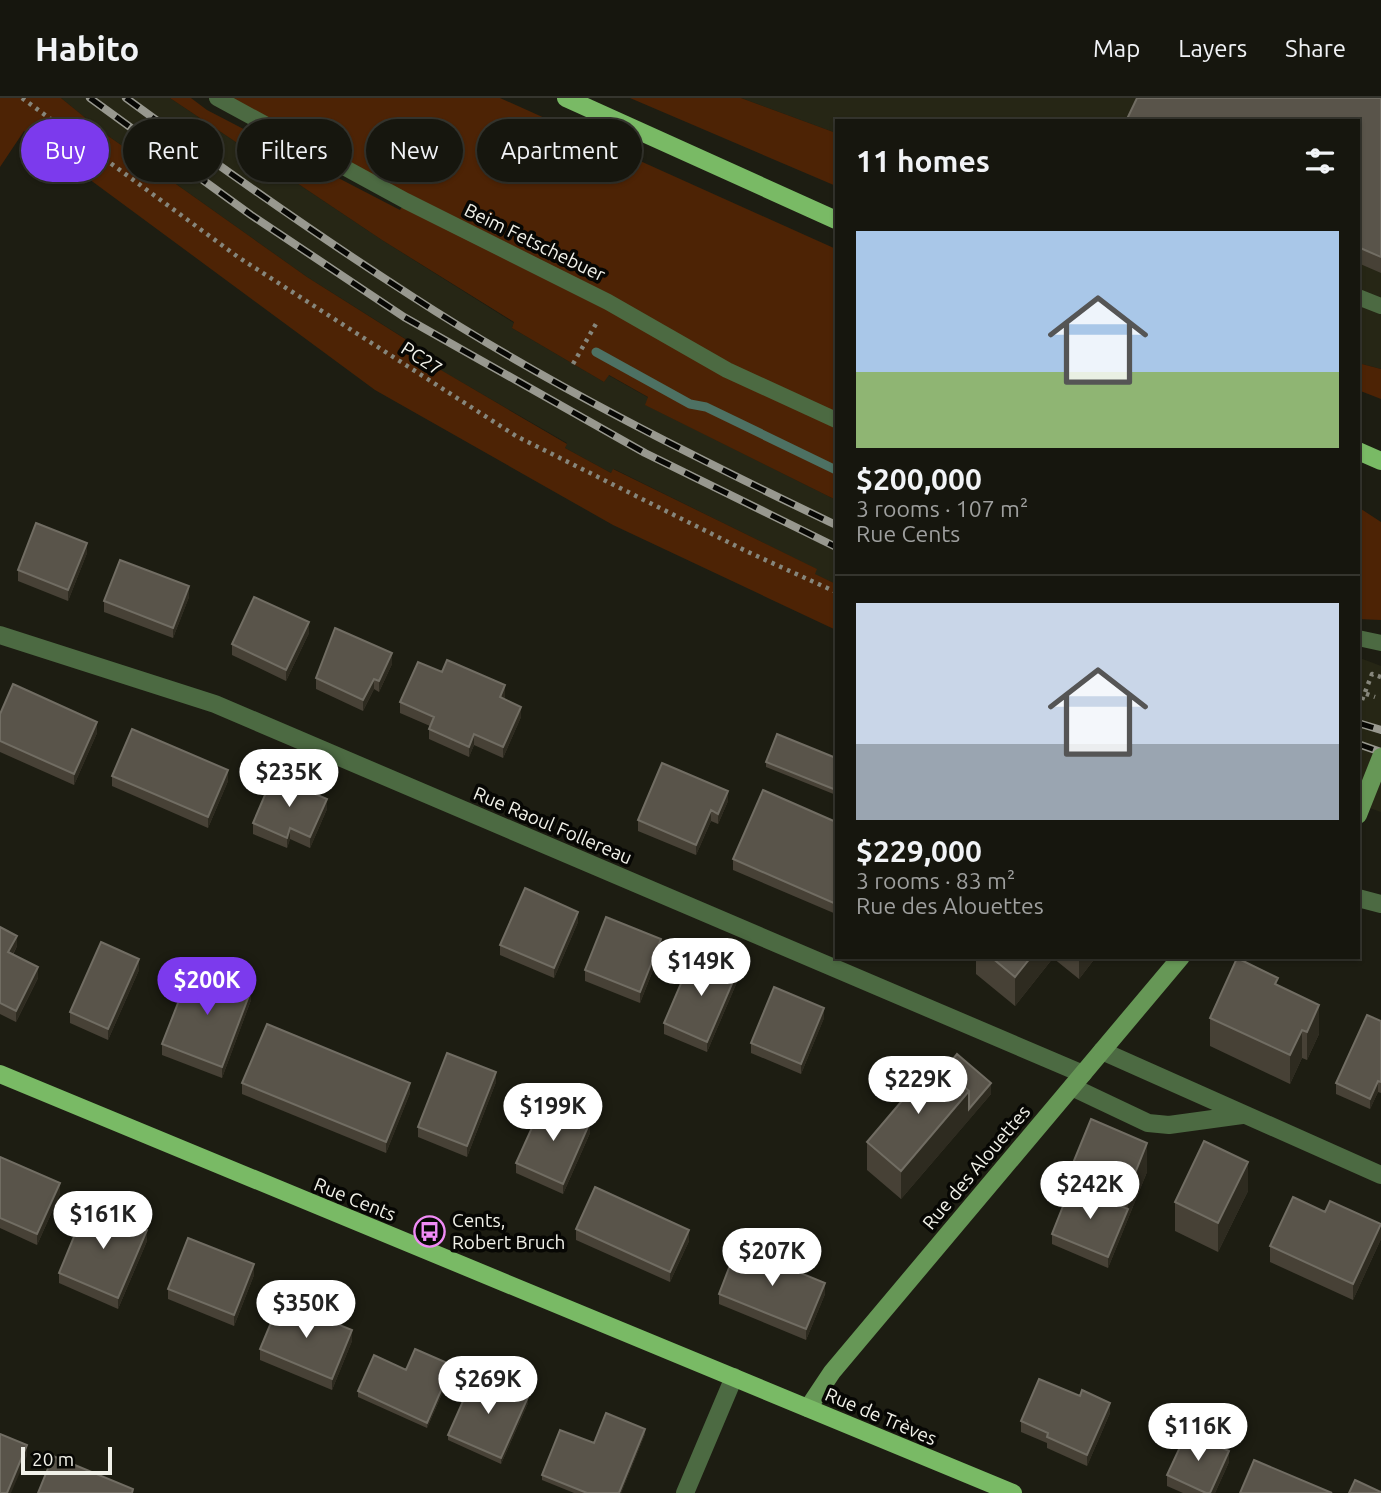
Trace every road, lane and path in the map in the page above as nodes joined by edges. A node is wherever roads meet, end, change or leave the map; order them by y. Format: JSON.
{"nodes":[{"id":1,"x":22,"y":98,"type":"edge"},
{"id":2,"x":217,"y":98,"type":"edge"},
{"id":3,"x":566,"y":98,"type":"edge"},
{"id":4,"x":835,"y":220,"type":"edge"},
{"id":5,"x":1360,"y":297,"type":"edge"},
{"id":6,"x":608,"y":302,"type":"junction"},
{"id":7,"x":1381,"y":306,"type":"edge"},
{"id":8,"x":573,"y":364,"type":"dead end"},
{"id":9,"x":835,"y":421,"type":"edge"},
{"id":10,"x":1360,"y":452,"type":"edge"},
{"id":11,"x":1381,"y":461,"type":"edge"},
{"id":12,"x":835,"y":592,"type":"edge"},
{"id":13,"x":0,"y":635,"type":"edge"},
{"id":14,"x":1360,"y":638,"type":"edge"},
{"id":15,"x":1381,"y":643,"type":"edge"},
{"id":16,"x":1381,"y":677,"type":"edge"},
{"id":17,"x":1360,"y":692,"type":"edge"},
{"id":18,"x":1375,"y":697,"type":"dead end"},
{"id":19,"x":1362,"y":700,"type":"dead end"},
{"id":20,"x":1381,"y":757,"type":"edge"},
{"id":21,"x":1360,"y":810,"type":"edge"},
{"id":22,"x":1360,"y":899,"type":"edge"},
{"id":23,"x":1381,"y":904,"type":"edge"},
{"id":24,"x":1179,"y":959,"type":"edge"},
{"id":25,"x":1102,"y":1051,"type":"junction"},
{"id":26,"x":0,"y":1074,"type":"edge"},
{"id":27,"x":1077,"y":1080,"type":"junction"},
{"id":28,"x":1242,"y":1115,"type":"junction"},
{"id":29,"x":1381,"y":1175,"type":"edge"},
{"id":30,"x":734,"y":1377,"type":"junction"},
{"id":31,"x":808,"y":1408,"type":"junction"},
{"id":32,"x":685,"y":1493,"type":"edge"},
{"id":33,"x":1013,"y":1493,"type":"edge"}],
"edges":[{"from":1,"to":12,"type":"path","name":"PC27"},
{"from":2,"to":6,"type":"lane","name":"Beim Fetschebuer"},
{"from":3,"to":4,"type":"main road"},
{"from":5,"to":7,"type":"lane"},
{"from":6,"to":8,"type":"path"},
{"from":6,"to":9,"type":"lane","name":"Beim Fetschebuer"},
{"from":10,"to":11,"type":"main road"},
{"from":13,"to":27,"type":"street","name":"Rue Raoul Follereau"},
{"from":14,"to":15,"type":"lane"},
{"from":16,"to":19,"type":"path"},
{"from":17,"to":18,"type":"path"},
{"from":20,"to":21,"type":"main road","bridge":true},
{"from":22,"to":23,"type":"street"},
{"from":24,"to":25,"type":"main road","name":"Rue des Alouettes"},
{"from":25,"to":27,"type":"main road","name":"Rue des Alouettes"},
{"from":25,"to":28,"type":"street"},
{"from":26,"to":30,"type":"main road","name":"Rue Cents"},
{"from":27,"to":28,"type":"street","name":"Rue Raoul Follereau"},
{"from":27,"to":31,"type":"main road","name":"Rue des Alouettes"},
{"from":28,"to":29,"type":"street"},
{"from":30,"to":31,"type":"main road","name":"Rue de Trèves"},
{"from":30,"to":32,"type":"street"},
{"from":31,"to":33,"type":"main road","name":"Rue de Trèves"}]}
